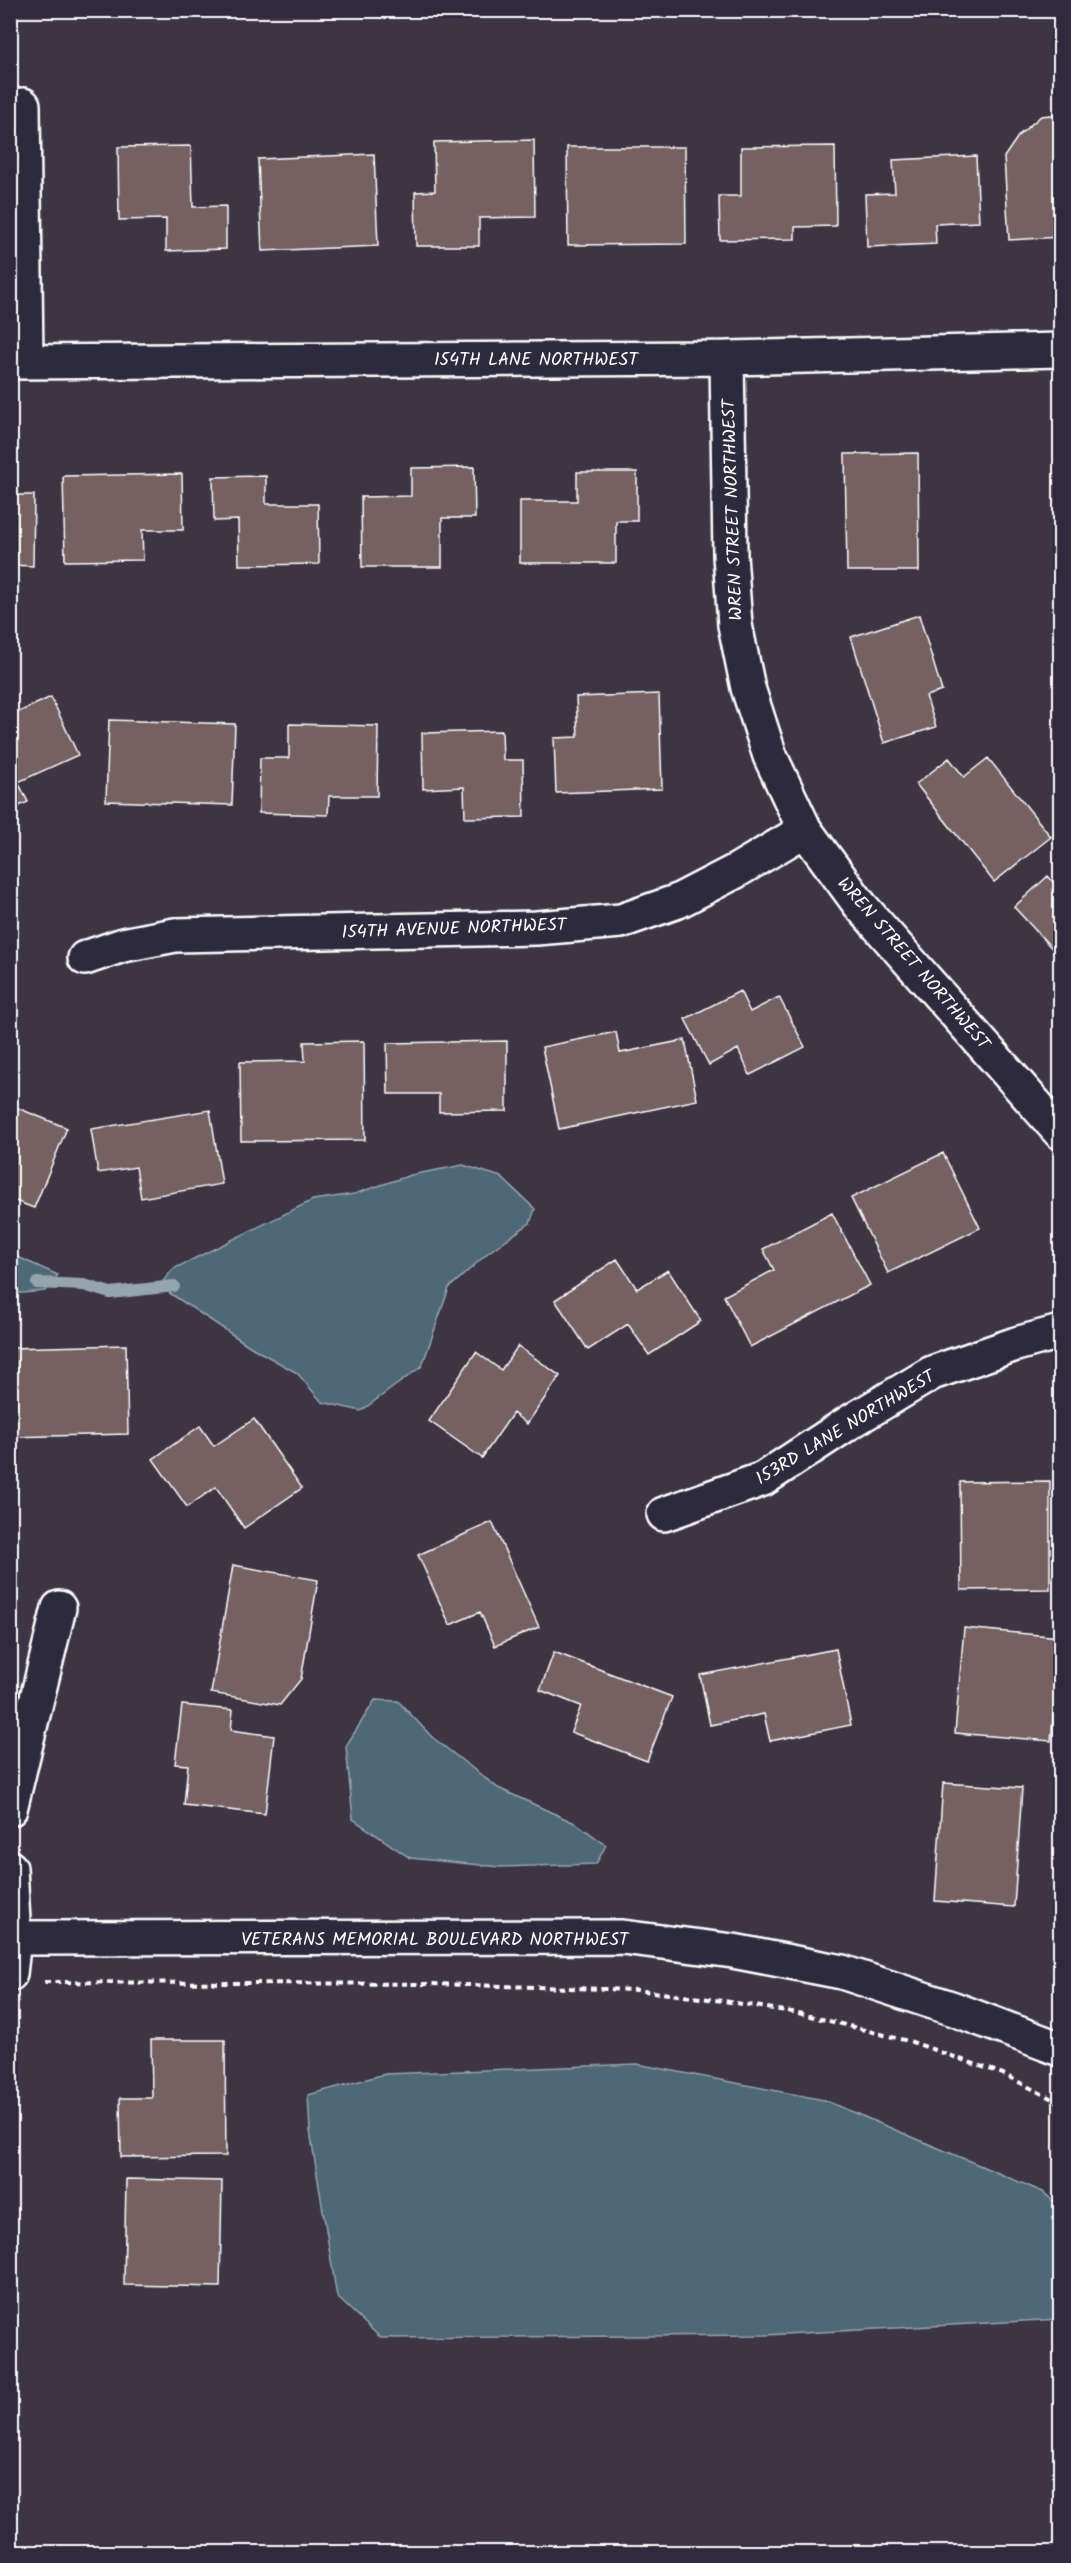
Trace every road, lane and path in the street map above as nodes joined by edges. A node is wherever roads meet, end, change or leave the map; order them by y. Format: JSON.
{"nodes":[{"id":1,"x":23,"y":105,"type":"dead end"},
{"id":2,"x":1060,"y":350,"type":"edge"},
{"id":3,"x":727,"y":358,"type":"junction"},
{"id":4,"x":18,"y":362,"type":"edge"},
{"id":5,"x":805,"y":830,"type":"junction"},
{"id":6,"x":85,"y":958,"type":"dead end"},
{"id":7,"x":1060,"y":1132,"type":"edge"},
{"id":8,"x":1060,"y":1332,"type":"edge"},
{"id":9,"x":664,"y":1514,"type":"dead end"},
{"id":10,"x":59,"y":1608,"type":"dead end"},
{"id":11,"x":10,"y":1809,"type":"edge"},
{"id":12,"x":10,"y":1868,"type":"edge"},
{"id":13,"x":12,"y":1938,"type":"edge"},
{"id":14,"x":22,"y":1978,"type":"edge"},
{"id":15,"x":1057,"y":2040,"type":"edge"},
{"id":16,"x":1060,"y":2103,"type":"edge"}],
"edges":[{"from":1,"to":4,"type":"street"},
{"from":2,"to":3,"type":"street","name":"154TH LANE NORTHWEST"},
{"from":3,"to":4,"type":"street","name":"154TH LANE NORTHWEST"},
{"from":3,"to":5,"type":"street","name":"WREN STREET NORTHWEST"},
{"from":5,"to":6,"type":"street","name":"154TH AVENUE NORTHWEST"},
{"from":5,"to":7,"type":"street","name":"WREN STREET NORTHWEST"},
{"from":8,"to":9,"type":"street","name":"153RD LANE NORTHWEST"},
{"from":10,"to":11,"type":"street"},
{"from":12,"to":13,"type":"street"},
{"from":13,"to":14,"type":"street"},
{"from":13,"to":15,"type":"street","name":"VETERANS MEMORIAL BOULEVARD NORTHWEST"},
{"from":14,"to":16,"type":"path"}]}
